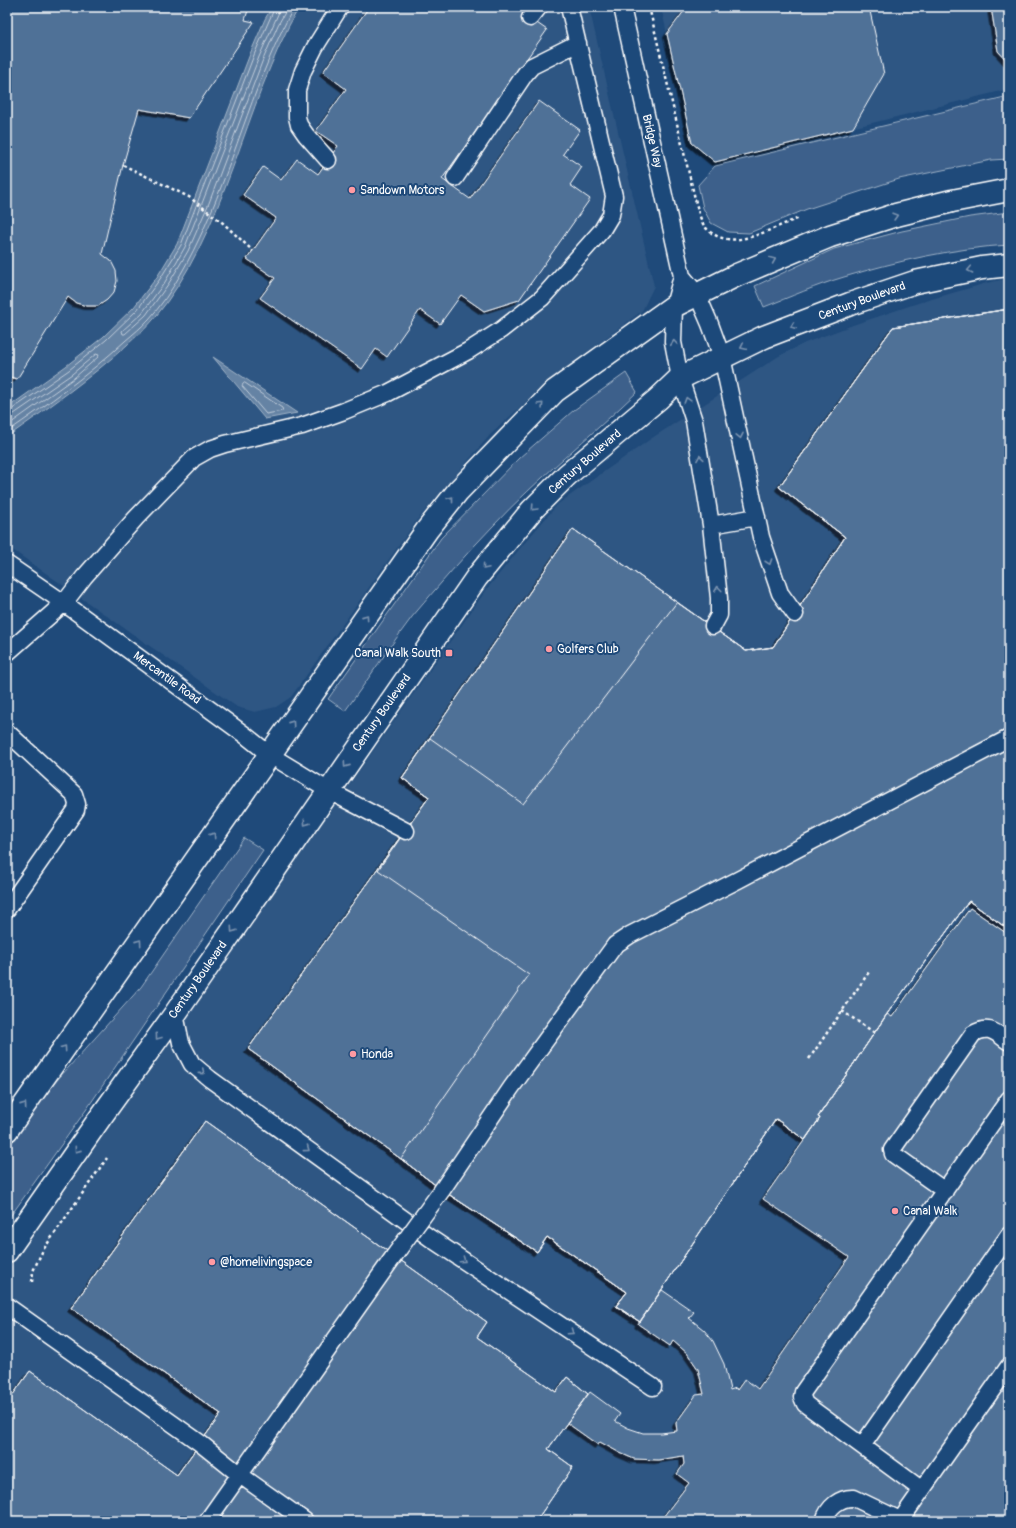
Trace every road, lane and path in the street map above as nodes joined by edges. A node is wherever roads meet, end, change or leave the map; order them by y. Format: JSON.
{"nodes":[{"id":1,"x":340,"y":7,"type":"edge"},
{"id":2,"x":569,"y":7,"type":"edge"},
{"id":3,"x":622,"y":7,"type":"edge"},
{"id":4,"x":649,"y":7,"type":"edge"},
{"id":5,"x":578,"y":43,"type":"junction"},
{"id":6,"x":328,"y":160,"type":"dead end"},
{"id":7,"x":123,"y":165,"type":"dead end"},
{"id":8,"x":455,"y":178,"type":"dead end"},
{"id":9,"x":1009,"y":190,"type":"edge"},
{"id":10,"x":802,"y":217,"type":"dead end"},
{"id":11,"x":252,"y":251,"type":"dead end"},
{"id":12,"x":1009,"y":265,"type":"edge"},
{"id":13,"x":682,"y":276,"type":"junction"},
{"id":14,"x":697,"y":294,"type":"junction"},
{"id":15,"x":674,"y":306,"type":"junction"},
{"id":16,"x":722,"y":357,"type":"junction"},
{"id":17,"x":680,"y":378,"type":"junction"},
{"id":18,"x":757,"y":518,"type":"junction"},
{"id":19,"x":711,"y":525,"type":"junction"},
{"id":20,"x":7,"y":564,"type":"edge"},
{"id":21,"x":64,"y":603,"type":"junction"},
{"id":22,"x":795,"y":614,"type":"dead end"},
{"id":23,"x":713,"y":626,"type":"dead end"},
{"id":24,"x":7,"y":654,"type":"edge"},
{"id":25,"x":7,"y":732,"type":"edge"},
{"id":26,"x":1009,"y":738,"type":"edge"},
{"id":27,"x":270,"y":755,"type":"junction"},
{"id":28,"x":328,"y":791,"type":"junction"},
{"id":29,"x":406,"y":831,"type":"dead end"},
{"id":30,"x":7,"y":909,"type":"edge"},
{"id":31,"x":869,"y":972,"type":"dead end"},
{"id":32,"x":842,"y":1011,"type":"junction"},
{"id":33,"x":175,"y":1014,"type":"junction"},
{"id":34,"x":875,"y":1033,"type":"dead end"},
{"id":35,"x":1009,"y":1042,"type":"edge"},
{"id":36,"x":809,"y":1059,"type":"dead end"},
{"id":37,"x":1009,"y":1100,"type":"edge"},
{"id":38,"x":7,"y":1130,"type":"edge"},
{"id":39,"x":945,"y":1191,"type":"junction"},
{"id":40,"x":1009,"y":1235,"type":"edge"},
{"id":41,"x":7,"y":1251,"type":"edge"},
{"id":42,"x":7,"y":1306,"type":"edge"},
{"id":43,"x":1009,"y":1366,"type":"edge"},
{"id":44,"x":653,"y":1387,"type":"dead end"},
{"id":45,"x":862,"y":1446,"type":"junction"},
{"id":46,"x":240,"y":1475,"type":"junction"},
{"id":47,"x":922,"y":1490,"type":"junction"},
{"id":48,"x":207,"y":1521,"type":"edge"},
{"id":49,"x":305,"y":1521,"type":"edge"},
{"id":50,"x":824,"y":1521,"type":"edge"},
{"id":51,"x":900,"y":1521,"type":"edge"}],
"edges":[{"from":1,"to":6,"type":"lane"},
{"from":2,"to":5,"type":"lane"},
{"from":3,"to":13,"type":"lane","name":"Bridge Way"},
{"from":4,"to":10,"type":"path"},
{"from":5,"to":8,"type":"lane"},
{"from":5,"to":21,"type":"lane"},
{"from":7,"to":11,"type":"path"},
{"from":14,"to":9,"type":"main road","one_way":true},
{"from":12,"to":16,"type":"main road","name":"Century Boulevard","one_way":true},
{"from":13,"to":14,"type":"lane"},
{"from":13,"to":15,"type":"lane"},
{"from":14,"to":15,"type":"main road"},
{"from":14,"to":16,"type":"lane"},
{"from":17,"to":15,"type":"lane","one_way":true},
{"from":27,"to":15,"type":"main road","one_way":true},
{"from":16,"to":17,"type":"main road","name":"Century Boulevard"},
{"from":16,"to":18,"type":"lane","one_way":true},
{"from":19,"to":17,"type":"lane","one_way":true},
{"from":17,"to":28,"type":"main road","name":"Century Boulevard","one_way":true},
{"from":18,"to":19,"type":"lane"},
{"from":18,"to":22,"type":"lane","one_way":true},
{"from":23,"to":19,"type":"lane","one_way":true},
{"from":20,"to":21,"type":"lane","name":"Mercantile Road"},
{"from":21,"to":24,"type":"lane"},
{"from":21,"to":27,"type":"lane","name":"Mercantile Road"},
{"from":25,"to":30,"type":"lane"},
{"from":26,"to":46,"type":"lane","bridge":true},
{"from":27,"to":28,"type":"lane","name":"Mercantile Road"},
{"from":38,"to":27,"type":"main road","one_way":true},
{"from":28,"to":29,"type":"lane","name":"Mercantile Road"},
{"from":28,"to":33,"type":"main road","name":"Century Boulevard","one_way":true},
{"from":31,"to":32,"type":"path"},
{"from":32,"to":34,"type":"path"},
{"from":32,"to":36,"type":"path"},
{"from":33,"to":41,"type":"main road","name":"Century Boulevard","one_way":true},
{"from":33,"to":44,"type":"lane","one_way":true},
{"from":35,"to":39,"type":"lane"},
{"from":37,"to":39,"type":"lane"},
{"from":39,"to":45,"type":"lane"},
{"from":40,"to":45,"type":"lane"},
{"from":42,"to":46,"type":"lane"},
{"from":43,"to":47,"type":"lane"},
{"from":45,"to":47,"type":"lane"},
{"from":46,"to":48,"type":"lane"},
{"from":46,"to":49,"type":"lane"},
{"from":47,"to":51,"type":"lane"},
{"from":50,"to":51,"type":"lane"}]}
